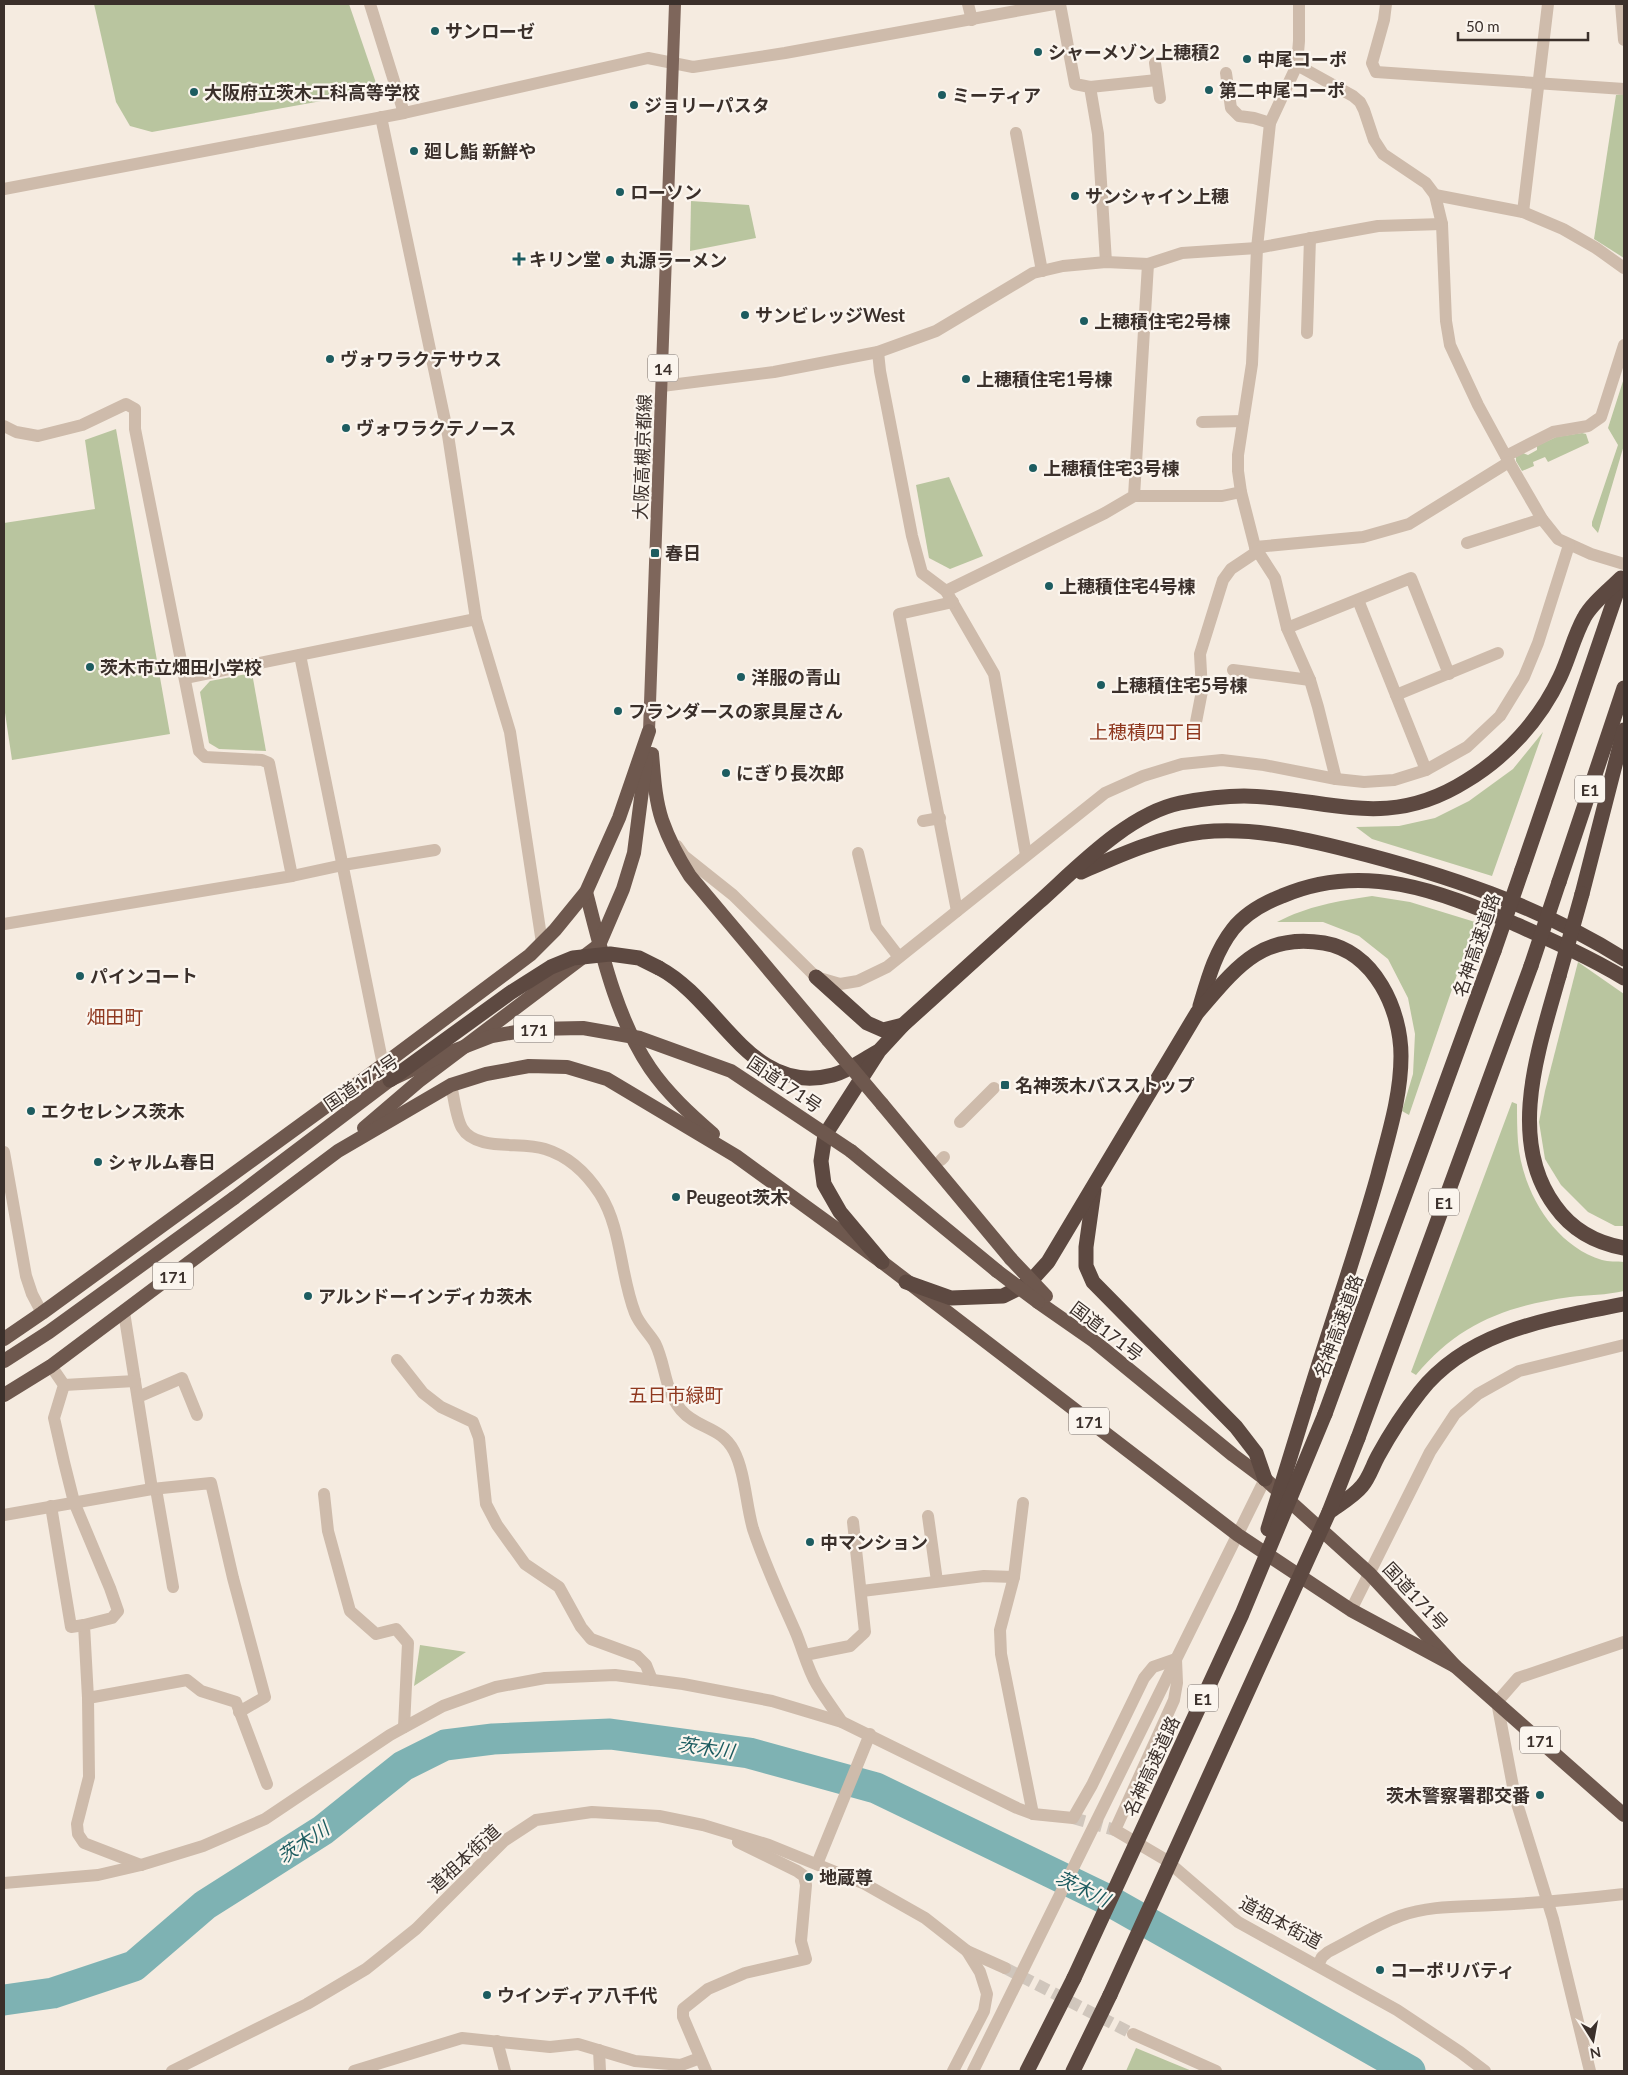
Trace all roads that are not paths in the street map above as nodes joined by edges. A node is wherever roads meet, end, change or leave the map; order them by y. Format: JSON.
{"nodes":[{"id":1,"x":370,"y":4,"type":"edge"},
{"id":2,"x":675,"y":4,"type":"edge"},
{"id":3,"x":968,"y":4,"type":"edge"},
{"id":4,"x":1054,"y":4,"type":"edge"},
{"id":5,"x":1060,"y":4,"type":"edge"},
{"id":6,"x":1299,"y":4,"type":"edge"},
{"id":7,"x":1386,"y":4,"type":"edge"},
{"id":8,"x":1548,"y":4,"type":"edge"},
{"id":9,"x":1621,"y":4,"type":"edge"},
{"id":10,"x":972,"y":20,"type":"junction"},
{"id":11,"x":1624,"y":40,"type":"edge"},
{"id":12,"x":1154,"y":63,"type":"dead end"},
{"id":13,"x":672,"y":64,"type":"junction"},
{"id":14,"x":1296,"y":65,"type":"junction"},
{"id":15,"x":1226,"y":73,"type":"dead end"},
{"id":16,"x":1157,"y":80,"type":"junction"},
{"id":17,"x":1539,"y":83,"type":"junction"},
{"id":18,"x":1090,"y":87,"type":"junction"},
{"id":19,"x":1624,"y":89,"type":"edge"},
{"id":20,"x":1160,"y":98,"type":"dead end"},
{"id":21,"x":404,"y":113,"type":"junction"},
{"id":22,"x":382,"y":117,"type":"junction"},
{"id":23,"x":1270,"y":123,"type":"junction"},
{"id":24,"x":1016,"y":133,"type":"dead end"},
{"id":25,"x":4,"y":189,"type":"edge"},
{"id":26,"x":1435,"y":195,"type":"junction"},
{"id":27,"x":1523,"y":212,"type":"junction"},
{"id":28,"x":1442,"y":224,"type":"junction"},
{"id":29,"x":1310,"y":238,"type":"junction"},
{"id":30,"x":1257,"y":248,"type":"junction"},
{"id":31,"x":1106,"y":262,"type":"junction"},
{"id":32,"x":1148,"y":264,"type":"junction"},
{"id":33,"x":1624,"y":268,"type":"edge"},
{"id":34,"x":1042,"y":271,"type":"junction"},
{"id":35,"x":1307,"y":333,"type":"dead end"},
{"id":36,"x":1624,"y":345,"type":"edge"},
{"id":37,"x":878,"y":352,"type":"junction"},
{"id":38,"x":662,"y":386,"type":"junction"},
{"id":39,"x":1243,"y":421,"type":"junction"},
{"id":40,"x":1202,"y":422,"type":"dead end"},
{"id":41,"x":4,"y":426,"type":"edge"},
{"id":42,"x":1507,"y":459,"type":"junction"},
{"id":43,"x":1241,"y":492,"type":"junction"},
{"id":44,"x":1134,"y":496,"type":"junction"},
{"id":45,"x":1542,"y":519,"type":"junction"},
{"id":46,"x":1467,"y":543,"type":"dead end"},
{"id":47,"x":1569,"y":545,"type":"junction"},
{"id":48,"x":1256,"y":549,"type":"junction"},
{"id":49,"x":1623,"y":570,"type":"edge"},
{"id":50,"x":950,"y":596,"type":"junction"},
{"id":51,"x":1358,"y":600,"type":"junction"},
{"id":52,"x":476,"y":619,"type":"junction"},
{"id":53,"x":1287,"y":628,"type":"junction"},
{"id":54,"x":1498,"y":653,"type":"dead end"},
{"id":55,"x":300,"y":654,"type":"junction"},
{"id":56,"x":1233,"y":670,"type":"dead end"},
{"id":57,"x":1449,"y":674,"type":"junction"},
{"id":58,"x":185,"y":678,"type":"junction"},
{"id":59,"x":1310,"y":680,"type":"junction"},
{"id":60,"x":1623,"y":693,"type":"edge"},
{"id":61,"x":1396,"y":695,"type":"junction"},
{"id":62,"x":1196,"y":722,"type":"dead end"},
{"id":63,"x":1624,"y":730,"type":"edge"},
{"id":64,"x":649,"y":731,"type":"junction"},
{"id":65,"x":1426,"y":770,"type":"junction"},
{"id":66,"x":1336,"y":779,"type":"junction"},
{"id":67,"x":940,"y":818,"type":"junction"},
{"id":68,"x":923,"y":821,"type":"dead end"},
{"id":69,"x":670,"y":838,"type":"junction"},
{"id":70,"x":435,"y":850,"type":"dead end"},
{"id":71,"x":858,"y":853,"type":"dead end"},
{"id":72,"x":1026,"y":855,"type":"junction"},
{"id":73,"x":343,"y":865,"type":"junction"},
{"id":74,"x":292,"y":876,"type":"junction"},
{"id":75,"x":1066,"y":878,"type":"junction"},
{"id":76,"x":586,"y":892,"type":"junction"},
{"id":77,"x":957,"y":911,"type":"junction"},
{"id":78,"x":4,"y":924,"type":"edge"},
{"id":79,"x":542,"y":943,"type":"junction"},
{"id":80,"x":599,"y":944,"type":"junction"},
{"id":81,"x":899,"y":958,"type":"junction"},
{"id":82,"x":1624,"y":959,"type":"edge"},
{"id":83,"x":816,"y":977,"type":"junction"},
{"id":84,"x":1624,"y":978,"type":"edge"},
{"id":85,"x":1198,"y":1013,"type":"junction"},
{"id":86,"x":903,"y":1025,"type":"junction"},
{"id":87,"x":879,"y":1051,"type":"junction"},
{"id":88,"x":383,"y":1065,"type":"junction"},
{"id":89,"x":390,"y":1080,"type":"junction"},
{"id":90,"x":451,"y":1085,"type":"junction"},
{"id":91,"x":994,"y":1088,"type":"dead end"},
{"id":92,"x":960,"y":1122,"type":"dead end"},
{"id":93,"x":338,"y":1151,"type":"junction"},
{"id":94,"x":4,"y":1152,"type":"edge"},
{"id":95,"x":736,"y":1156,"type":"junction"},
{"id":96,"x":1095,"y":1183,"type":"junction"},
{"id":97,"x":1624,"y":1248,"type":"edge"},
{"id":98,"x":882,"y":1262,"type":"junction"},
{"id":99,"x":906,"y":1282,"type":"junction"},
{"id":100,"x":1042,"y":1299,"type":"junction"},
{"id":101,"x":1624,"y":1304,"type":"edge"},
{"id":102,"x":124,"y":1312,"type":"junction"},
{"id":103,"x":42,"y":1313,"type":"junction"},
{"id":104,"x":4,"y":1339,"type":"edge"},
{"id":105,"x":1624,"y":1345,"type":"edge"},
{"id":106,"x":397,"y":1360,"type":"dead end"},
{"id":107,"x":4,"y":1361,"type":"edge"},
{"id":108,"x":51,"y":1366,"type":"junction"},
{"id":109,"x":135,"y":1381,"type":"junction"},
{"id":110,"x":64,"y":1385,"type":"junction"},
{"id":111,"x":4,"y":1395,"type":"edge"},
{"id":112,"x":138,"y":1397,"type":"junction"},
{"id":113,"x":197,"y":1415,"type":"dead end"},
{"id":114,"x":1265,"y":1479,"type":"junction"},
{"id":115,"x":154,"y":1489,"type":"junction"},
{"id":116,"x":324,"y":1494,"type":"dead end"},
{"id":117,"x":74,"y":1502,"type":"junction"},
{"id":118,"x":1023,"y":1503,"type":"dead end"},
{"id":119,"x":51,"y":1506,"type":"junction"},
{"id":120,"x":1329,"y":1512,"type":"junction"},
{"id":121,"x":4,"y":1515,"type":"edge"},
{"id":122,"x":928,"y":1516,"type":"dead end"},
{"id":123,"x":854,"y":1522,"type":"dead end"},
{"id":124,"x":1238,"y":1535,"type":"junction"},
{"id":125,"x":1370,"y":1574,"type":"junction"},
{"id":126,"x":1014,"y":1577,"type":"junction"},
{"id":127,"x":937,"y":1582,"type":"junction"},
{"id":128,"x":173,"y":1586,"type":"dead end"},
{"id":129,"x":862,"y":1590,"type":"junction"},
{"id":130,"x":1351,"y":1610,"type":"junction"},
{"id":131,"x":1242,"y":1614,"type":"junction"},
{"id":132,"x":84,"y":1625,"type":"junction"},
{"id":133,"x":1624,"y":1642,"type":"edge"},
{"id":134,"x":805,"y":1655,"type":"junction"},
{"id":135,"x":1176,"y":1659,"type":"junction"},
{"id":136,"x":1455,"y":1666,"type":"junction"},
{"id":137,"x":652,"y":1680,"type":"junction"},
{"id":138,"x":88,"y":1698,"type":"junction"},
{"id":139,"x":1497,"y":1702,"type":"junction"},
{"id":140,"x":239,"y":1712,"type":"junction"},
{"id":141,"x":842,"y":1722,"type":"junction"},
{"id":142,"x":404,"y":1727,"type":"junction"},
{"id":143,"x":868,"y":1739,"type":"junction"},
{"id":144,"x":267,"y":1784,"type":"dead end"},
{"id":145,"x":1033,"y":1814,"type":"junction"},
{"id":146,"x":1624,"y":1816,"type":"edge"},
{"id":147,"x":703,"y":1826,"type":"junction"},
{"id":148,"x":818,"y":1860,"type":"junction"},
{"id":149,"x":142,"y":1865,"type":"junction"},
{"id":150,"x":4,"y":1884,"type":"edge"},
{"id":151,"x":1624,"y":1894,"type":"edge"},
{"id":152,"x":1547,"y":1902,"type":"junction"},
{"id":153,"x":967,"y":1951,"type":"junction"},
{"id":154,"x":1318,"y":1965,"type":"junction"},
{"id":155,"x":1005,"y":1968,"type":"tunnel mouth"},
{"id":156,"x":1133,"y":2034,"type":"tunnel mouth"},
{"id":157,"x":497,"y":2041,"type":"junction"},
{"id":158,"x":599,"y":2050,"type":"junction"},
{"id":159,"x":700,"y":2058,"type":"junction"},
{"id":160,"x":660,"y":2067,"type":"edge"},
{"id":161,"x":172,"y":2071,"type":"edge"},
{"id":162,"x":354,"y":2071,"type":"edge"},
{"id":163,"x":505,"y":2071,"type":"edge"},
{"id":164,"x":600,"y":2071,"type":"edge"},
{"id":165,"x":706,"y":2071,"type":"edge"},
{"id":166,"x":953,"y":2071,"type":"edge"},
{"id":167,"x":973,"y":2071,"type":"edge"},
{"id":168,"x":1027,"y":2071,"type":"edge"},
{"id":169,"x":1073,"y":2071,"type":"edge"},
{"id":170,"x":1216,"y":2071,"type":"edge"},
{"id":171,"x":1484,"y":2071,"type":"edge"},
{"id":172,"x":1590,"y":2071,"type":"edge"}],
"edges":[{"from":1,"to":21,"type":"street"},
{"from":2,"to":13,"type":"main road","name":"大阪高槻京都線","number":"14"},
{"from":3,"to":10,"type":"street"},
{"from":4,"to":10,"type":"street"},
{"from":5,"to":18,"type":"street"},
{"from":6,"to":14,"type":"street"},
{"from":7,"to":17,"type":"street"},
{"from":8,"to":17,"type":"street"},
{"from":9,"to":11,"type":"street"},
{"from":10,"to":13,"type":"street"},
{"from":12,"to":16,"type":"street"},
{"from":13,"to":21,"type":"street"},
{"from":13,"to":38,"type":"main road","name":"大阪高槻京都線","number":"14"},
{"from":14,"to":23,"type":"street"},
{"from":14,"to":26,"type":"street"},
{"from":15,"to":23,"type":"street"},
{"from":16,"to":18,"type":"street"},
{"from":16,"to":20,"type":"street"},
{"from":17,"to":19,"type":"street"},
{"from":17,"to":27,"type":"street"},
{"from":18,"to":31,"type":"street"},
{"from":21,"to":22,"type":"street"},
{"from":22,"to":25,"type":"street"},
{"from":22,"to":52,"type":"street"},
{"from":23,"to":30,"type":"street"},
{"from":24,"to":34,"type":"street"},
{"from":26,"to":27,"type":"street"},
{"from":26,"to":28,"type":"street"},
{"from":27,"to":33,"type":"street"},
{"from":28,"to":29,"type":"street"},
{"from":28,"to":42,"type":"street"},
{"from":29,"to":30,"type":"street"},
{"from":29,"to":35,"type":"street"},
{"from":30,"to":32,"type":"street"},
{"from":30,"to":39,"type":"street"},
{"from":31,"to":32,"type":"street"},
{"from":31,"to":34,"type":"street"},
{"from":32,"to":44,"type":"street"},
{"from":34,"to":37,"type":"street"},
{"from":36,"to":42,"type":"street"},
{"from":37,"to":38,"type":"street"},
{"from":37,"to":50,"type":"street"},
{"from":38,"to":64,"type":"main road","name":"大阪高槻京都線","number":"14"},
{"from":39,"to":40,"type":"street"},
{"from":39,"to":43,"type":"street"},
{"from":41,"to":58,"type":"street"},
{"from":42,"to":45,"type":"street"},
{"from":42,"to":48,"type":"street"},
{"from":43,"to":44,"type":"street"},
{"from":43,"to":48,"type":"street"},
{"from":44,"to":50,"type":"street"},
{"from":45,"to":46,"type":"street"},
{"from":45,"to":47,"type":"street"},
{"from":47,"to":49,"type":"street"},
{"from":47,"to":65,"type":"street"},
{"from":48,"to":53,"type":"street"},
{"from":48,"to":62,"type":"street"},
{"from":49,"to":75,"type":"highway"},
{"from":49,"to":131,"type":"highway","name":"名神高速道路","number":"E1","bridge":true},
{"from":50,"to":67,"type":"street"},
{"from":50,"to":72,"type":"street"},
{"from":51,"to":53,"type":"street"},
{"from":51,"to":57,"type":"street"},
{"from":51,"to":61,"type":"street"},
{"from":52,"to":55,"type":"street"},
{"from":52,"to":79,"type":"street"},
{"from":53,"to":59,"type":"street"},
{"from":54,"to":57,"type":"street"},
{"from":55,"to":58,"type":"street"},
{"from":55,"to":73,"type":"street"},
{"from":56,"to":59,"type":"street"},
{"from":57,"to":61,"type":"street"},
{"from":58,"to":74,"type":"street"},
{"from":59,"to":66,"type":"street"},
{"from":60,"to":120,"type":"highway","number":"E1","bridge":true},
{"from":61,"to":65,"type":"street"},
{"from":63,"to":97,"type":"highway","bridge":true},
{"from":64,"to":69,"type":"highway"},
{"from":64,"to":76,"type":"highway"},
{"from":64,"to":80,"type":"highway"},
{"from":65,"to":66,"type":"street"},
{"from":66,"to":72,"type":"street"},
{"from":67,"to":68,"type":"street"},
{"from":67,"to":77,"type":"street"},
{"from":69,"to":83,"type":"street"},
{"from":69,"to":100,"type":"highway","bridge":true},
{"from":70,"to":73,"type":"street"},
{"from":71,"to":81,"type":"street"},
{"from":72,"to":77,"type":"street"},
{"from":73,"to":74,"type":"street"},
{"from":73,"to":88,"type":"street"},
{"from":74,"to":78,"type":"street"},
{"from":75,"to":82,"type":"highway"},
{"from":75,"to":86,"type":"highway"},
{"from":76,"to":79,"type":"highway"},
{"from":76,"to":80,"type":"highway"},
{"from":77,"to":81,"type":"street"},
{"from":79,"to":88,"type":"highway"},
{"from":80,"to":93,"type":"highway"},
{"from":80,"to":95,"type":"highway"},
{"from":81,"to":83,"type":"street"},
{"from":83,"to":86,"type":"highway"},
{"from":84,"to":85,"type":"highway"},
{"from":85,"to":96,"type":"highway"},
{"from":85,"to":131,"type":"highway","bridge":true},
{"from":86,"to":87,"type":"highway"},
{"from":87,"to":89,"type":"highway","bridge":true},
{"from":87,"to":98,"type":"highway"},
{"from":88,"to":103,"type":"highway"},
{"from":89,"to":100,"type":"highway","name":"国道171号","number":"171","bridge":true},
{"from":89,"to":107,"type":"highway","name":"国道171号","number":"171","bridge":true},
{"from":90,"to":93,"type":"highway","name":"国道171号","number":"171"},
{"from":90,"to":95,"type":"highway","name":"国道171号","number":"171"},
{"from":90,"to":134,"type":"street"},
{"from":91,"to":92,"type":"street"},
{"from":93,"to":102,"type":"highway","name":"国道171号","number":"171"},
{"from":94,"to":103,"type":"street"},
{"from":95,"to":98,"type":"highway","name":"国道171号","number":"171"},
{"from":96,"to":99,"type":"highway"},
{"from":96,"to":114,"type":"highway"},
{"from":98,"to":99,"type":"highway","name":"国道171号","number":"171"},
{"from":99,"to":124,"type":"highway","name":"国道171号","number":"171"},
{"from":100,"to":114,"type":"highway","name":"国道171号","number":"171"},
{"from":101,"to":120,"type":"highway"},
{"from":102,"to":108,"type":"highway","name":"国道171号","number":"171"},
{"from":102,"to":109,"type":"street"},
{"from":103,"to":104,"type":"highway"},
{"from":105,"to":125,"type":"street"},
{"from":106,"to":137,"type":"street"},
{"from":108,"to":110,"type":"street"},
{"from":108,"to":111,"type":"highway","name":"国道171号","number":"171"},
{"from":109,"to":110,"type":"street"},
{"from":109,"to":112,"type":"street"},
{"from":110,"to":117,"type":"street"},
{"from":112,"to":113,"type":"street"},
{"from":112,"to":115,"type":"street"},
{"from":114,"to":124,"type":"street"},
{"from":114,"to":125,"type":"highway","name":"国道171号","number":"171"},
{"from":115,"to":117,"type":"street"},
{"from":115,"to":128,"type":"street"},
{"from":115,"to":140,"type":"street"},
{"from":116,"to":142,"type":"street"},
{"from":117,"to":119,"type":"street"},
{"from":117,"to":132,"type":"street"},
{"from":118,"to":126,"type":"street"},
{"from":119,"to":121,"type":"street"},
{"from":119,"to":132,"type":"street"},
{"from":120,"to":169,"type":"highway","number":"E1","bridge":true},
{"from":122,"to":127,"type":"street"},
{"from":123,"to":129,"type":"street"},
{"from":124,"to":130,"type":"highway","name":"国道171号","number":"171"},
{"from":124,"to":135,"type":"street"},
{"from":125,"to":130,"type":"street"},
{"from":125,"to":136,"type":"highway","name":"国道171号","number":"171"},
{"from":126,"to":127,"type":"street"},
{"from":126,"to":145,"type":"street"},
{"from":127,"to":129,"type":"street"},
{"from":129,"to":134,"type":"street"},
{"from":130,"to":136,"type":"highway","name":"国道171号","number":"171"},
{"from":131,"to":168,"type":"highway","name":"名神高速道路","number":"E1","bridge":true},
{"from":132,"to":138,"type":"street"},
{"from":133,"to":139,"type":"street"},
{"from":134,"to":141,"type":"street"},
{"from":135,"to":145,"type":"street"},
{"from":135,"to":154,"type":"street","name":"道祖本街道"},
{"from":135,"to":167,"type":"street"},
{"from":136,"to":139,"type":"highway","name":"国道171号","number":"171"},
{"from":137,"to":141,"type":"street"},
{"from":137,"to":142,"type":"street"},
{"from":138,"to":140,"type":"street"},
{"from":138,"to":149,"type":"street"},
{"from":139,"to":146,"type":"highway","name":"国道171号","number":"171"},
{"from":139,"to":152,"type":"street"},
{"from":140,"to":144,"type":"street"},
{"from":141,"to":143,"type":"street"},
{"from":142,"to":149,"type":"street"},
{"from":143,"to":145,"type":"street"},
{"from":143,"to":148,"type":"street"},
{"from":147,"to":148,"type":"street","name":"道祖本街道"},
{"from":147,"to":159,"type":"street"},
{"from":147,"to":161,"type":"street","name":"道祖本街道"},
{"from":148,"to":153,"type":"street","name":"道祖本街道"},
{"from":149,"to":150,"type":"street"},
{"from":151,"to":152,"type":"street","name":"道祖本街道"},
{"from":152,"to":154,"type":"street","name":"道祖本街道"},
{"from":152,"to":172,"type":"street"},
{"from":153,"to":155,"type":"street"},
{"from":153,"to":166,"type":"street"},
{"from":154,"to":171,"type":"street"},
{"from":156,"to":170,"type":"street"},
{"from":157,"to":158,"type":"street"},
{"from":157,"to":162,"type":"street"},
{"from":157,"to":163,"type":"street"},
{"from":158,"to":160,"type":"street"},
{"from":158,"to":164,"type":"street"},
{"from":159,"to":160,"type":"street"},
{"from":159,"to":165,"type":"street"}]}
